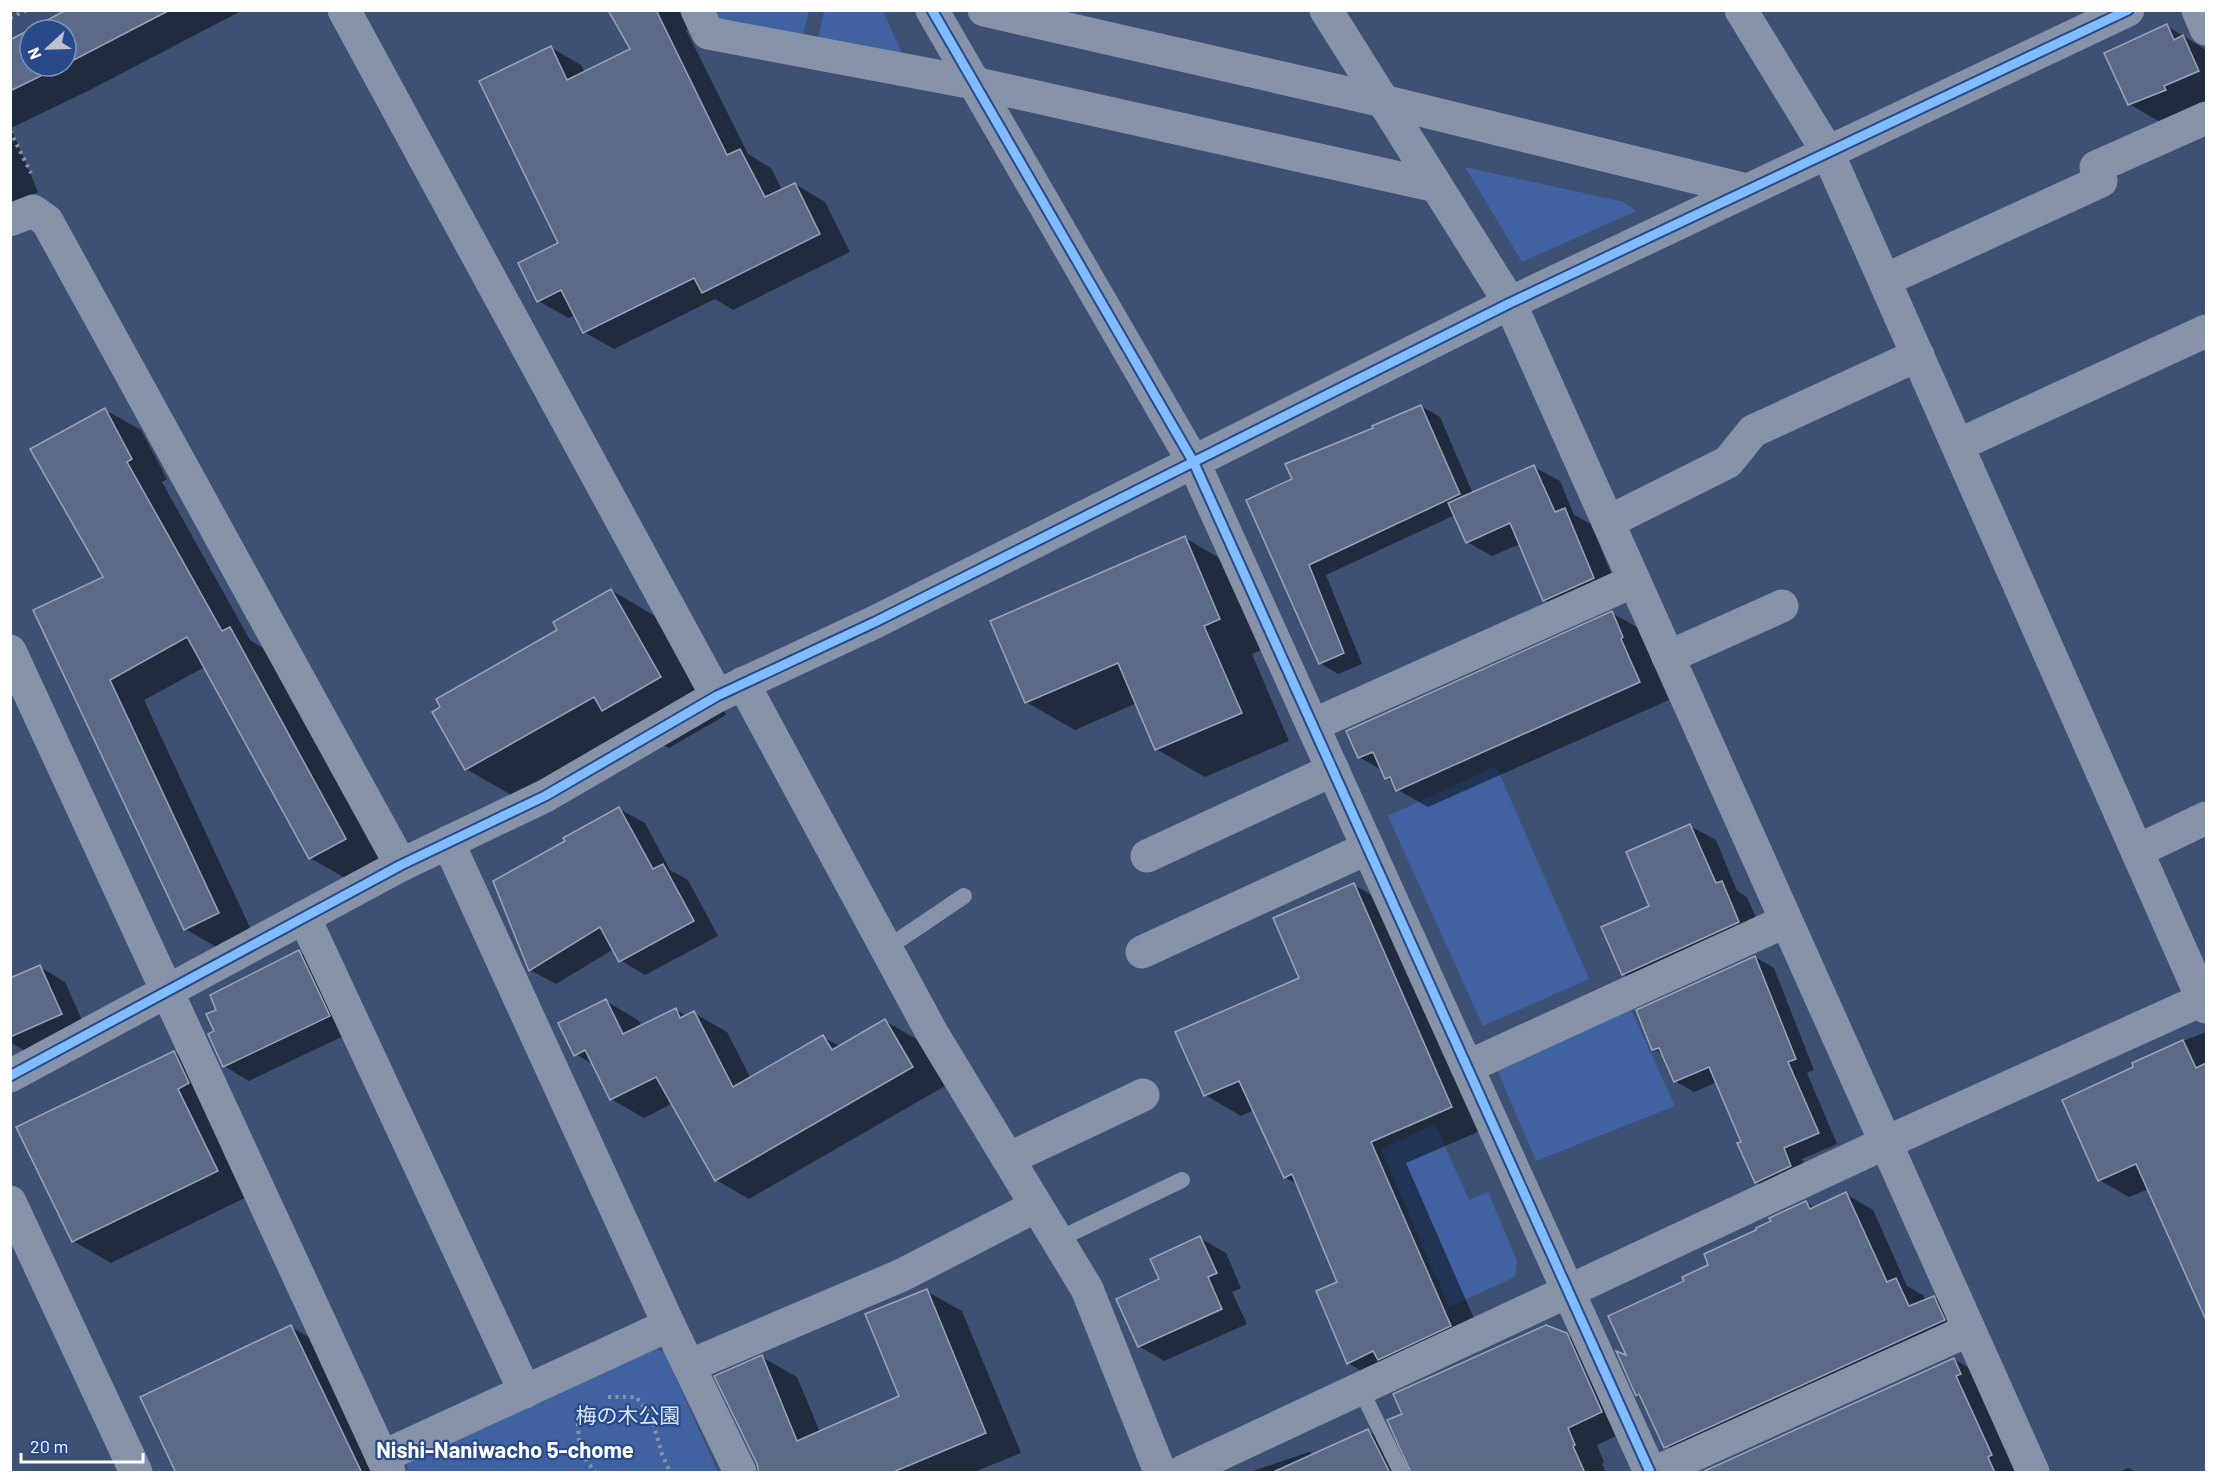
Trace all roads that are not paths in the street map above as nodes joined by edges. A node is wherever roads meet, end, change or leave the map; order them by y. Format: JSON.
{"nodes":[{"id":1,"x":344,"y":10,"type":"edge"},
{"id":2,"x":697,"y":10,"type":"edge"},
{"id":3,"x":932,"y":10,"type":"edge"},
{"id":4,"x":984,"y":10,"type":"edge"},
{"id":5,"x":1326,"y":10,"type":"edge"},
{"id":6,"x":1741,"y":10,"type":"edge"},
{"id":7,"x":2128,"y":10,"type":"edge"},
{"id":8,"x":2198,"y":10,"type":"edge"},
{"id":9,"x":2206,"y":29,"type":"edge"},
{"id":10,"x":974,"y":83,"type":"junction"},
{"id":11,"x":1383,"y":101,"type":"junction"},
{"id":12,"x":2206,"y":118,"type":"edge"},
{"id":13,"x":1827,"y":151,"type":"junction"},
{"id":14,"x":1436,"y":186,"type":"junction"},
{"id":15,"x":1747,"y":190,"type":"junction"},
{"id":16,"x":22,"y":216,"type":"edge"},
{"id":17,"x":1885,"y":280,"type":"junction"},
{"id":18,"x":1510,"y":303,"type":"junction"},
{"id":19,"x":2206,"y":331,"type":"edge"},
{"id":20,"x":1918,"y":355,"type":"junction"},
{"id":21,"x":1958,"y":445,"type":"junction"},
{"id":22,"x":1194,"y":463,"type":"junction"},
{"id":23,"x":1608,"y":522,"type":"junction"},
{"id":24,"x":1634,"y":581,"type":"junction"},
{"id":25,"x":1782,"y":606,"type":"dead end"},
{"id":26,"x":10,"y":651,"type":"edge"},
{"id":27,"x":1668,"y":657,"type":"junction"},
{"id":28,"x":730,"y":690,"type":"junction"},
{"id":29,"x":1313,"y":725,"type":"junction"},
{"id":30,"x":1333,"y":770,"type":"junction"},
{"id":31,"x":2206,"y":818,"type":"edge"},
{"id":32,"x":448,"y":842,"type":"junction"},
{"id":33,"x":1368,"y":848,"type":"junction"},
{"id":34,"x":2137,"y":851,"type":"junction"},
{"id":35,"x":1147,"y":856,"type":"dead end"},
{"id":36,"x":401,"y":865,"type":"junction"},
{"id":37,"x":964,"y":896,"type":"dead end"},
{"id":38,"x":304,"y":917,"type":"junction"},
{"id":39,"x":1786,"y":921,"type":"junction"},
{"id":40,"x":887,"y":948,"type":"junction"},
{"id":41,"x":1142,"y":952,"type":"dead end"},
{"id":42,"x":166,"y":991,"type":"junction"},
{"id":43,"x":2205,"y":1001,"type":"edge"},
{"id":44,"x":1467,"y":1067,"type":"junction"},
{"id":45,"x":10,"y":1076,"type":"edge"},
{"id":46,"x":1143,"y":1095,"type":"dead end"},
{"id":47,"x":1886,"y":1143,"type":"junction"},
{"id":48,"x":1008,"y":1159,"type":"junction"},
{"id":49,"x":1182,"y":1180,"type":"dead end"},
{"id":50,"x":10,"y":1202,"type":"edge"},
{"id":51,"x":1036,"y":1206,"type":"junction"},
{"id":52,"x":1057,"y":1240,"type":"junction"},
{"id":53,"x":1568,"y":1290,"type":"junction"},
{"id":54,"x":669,"y":1326,"type":"junction"},
{"id":55,"x":1969,"y":1330,"type":"junction"},
{"id":56,"x":689,"y":1366,"type":"junction"},
{"id":57,"x":1360,"y":1388,"type":"junction"},
{"id":58,"x":525,"y":1392,"type":"junction"},
{"id":59,"x":385,"y":1465,"type":"edge"},
{"id":60,"x":136,"y":1473,"type":"edge"},
{"id":61,"x":740,"y":1473,"type":"edge"},
{"id":62,"x":1160,"y":1473,"type":"edge"},
{"id":63,"x":1182,"y":1473,"type":"edge"},
{"id":64,"x":1401,"y":1473,"type":"edge"},
{"id":65,"x":1650,"y":1473,"type":"edge"},
{"id":66,"x":1656,"y":1473,"type":"edge"},
{"id":67,"x":2033,"y":1473,"type":"edge"}],
"edges":[{"from":1,"to":28,"type":"street"},
{"from":2,"to":10,"type":"street"},
{"from":3,"to":10,"type":"street"},
{"from":4,"to":11,"type":"street"},
{"from":5,"to":11,"type":"street"},
{"from":6,"to":13,"type":"street"},
{"from":7,"to":13,"type":"street"},
{"from":8,"to":9,"type":"street"},
{"from":10,"to":14,"type":"street"},
{"from":10,"to":22,"type":"street"},
{"from":11,"to":14,"type":"street"},
{"from":11,"to":15,"type":"street"},
{"from":12,"to":17,"type":"street"},
{"from":13,"to":15,"type":"street"},
{"from":13,"to":17,"type":"street"},
{"from":14,"to":18,"type":"street"},
{"from":15,"to":18,"type":"street"},
{"from":16,"to":36,"type":"street"},
{"from":17,"to":20,"type":"street"},
{"from":18,"to":22,"type":"street"},
{"from":18,"to":23,"type":"street"},
{"from":19,"to":21,"type":"street"},
{"from":20,"to":21,"type":"street"},
{"from":20,"to":23,"type":"street"},
{"from":21,"to":34,"type":"street"},
{"from":22,"to":28,"type":"street"},
{"from":22,"to":29,"type":"street"},
{"from":23,"to":24,"type":"street"},
{"from":24,"to":27,"type":"street"},
{"from":24,"to":29,"type":"street"},
{"from":25,"to":27,"type":"street"},
{"from":26,"to":42,"type":"street"},
{"from":27,"to":39,"type":"street"},
{"from":28,"to":32,"type":"street"},
{"from":28,"to":40,"type":"street"},
{"from":29,"to":30,"type":"street"},
{"from":30,"to":33,"type":"street"},
{"from":30,"to":35,"type":"street"},
{"from":31,"to":34,"type":"street"},
{"from":32,"to":36,"type":"street"},
{"from":32,"to":54,"type":"street"},
{"from":33,"to":41,"type":"street"},
{"from":33,"to":44,"type":"street"},
{"from":34,"to":43,"type":"street"},
{"from":36,"to":38,"type":"street"},
{"from":37,"to":40,"type":"lane"},
{"from":38,"to":42,"type":"street"},
{"from":38,"to":58,"type":"street"},
{"from":39,"to":44,"type":"street"},
{"from":39,"to":47,"type":"street"},
{"from":40,"to":48,"type":"street"},
{"from":42,"to":45,"type":"street"},
{"from":42,"to":59,"type":"street"},
{"from":43,"to":47,"type":"street"},
{"from":44,"to":53,"type":"street"},
{"from":46,"to":48,"type":"street"},
{"from":47,"to":53,"type":"street"},
{"from":47,"to":55,"type":"street"},
{"from":48,"to":51,"type":"street"},
{"from":49,"to":52,"type":"lane"},
{"from":50,"to":60,"type":"street"},
{"from":51,"to":52,"type":"street"},
{"from":51,"to":56,"type":"street"},
{"from":52,"to":62,"type":"street"},
{"from":53,"to":57,"type":"street"},
{"from":53,"to":65,"type":"street"},
{"from":54,"to":56,"type":"street"},
{"from":54,"to":58,"type":"street"},
{"from":55,"to":66,"type":"street"},
{"from":55,"to":67,"type":"street"},
{"from":56,"to":61,"type":"street"},
{"from":57,"to":63,"type":"street"},
{"from":57,"to":64,"type":"lane"},
{"from":58,"to":59,"type":"street"}]}
